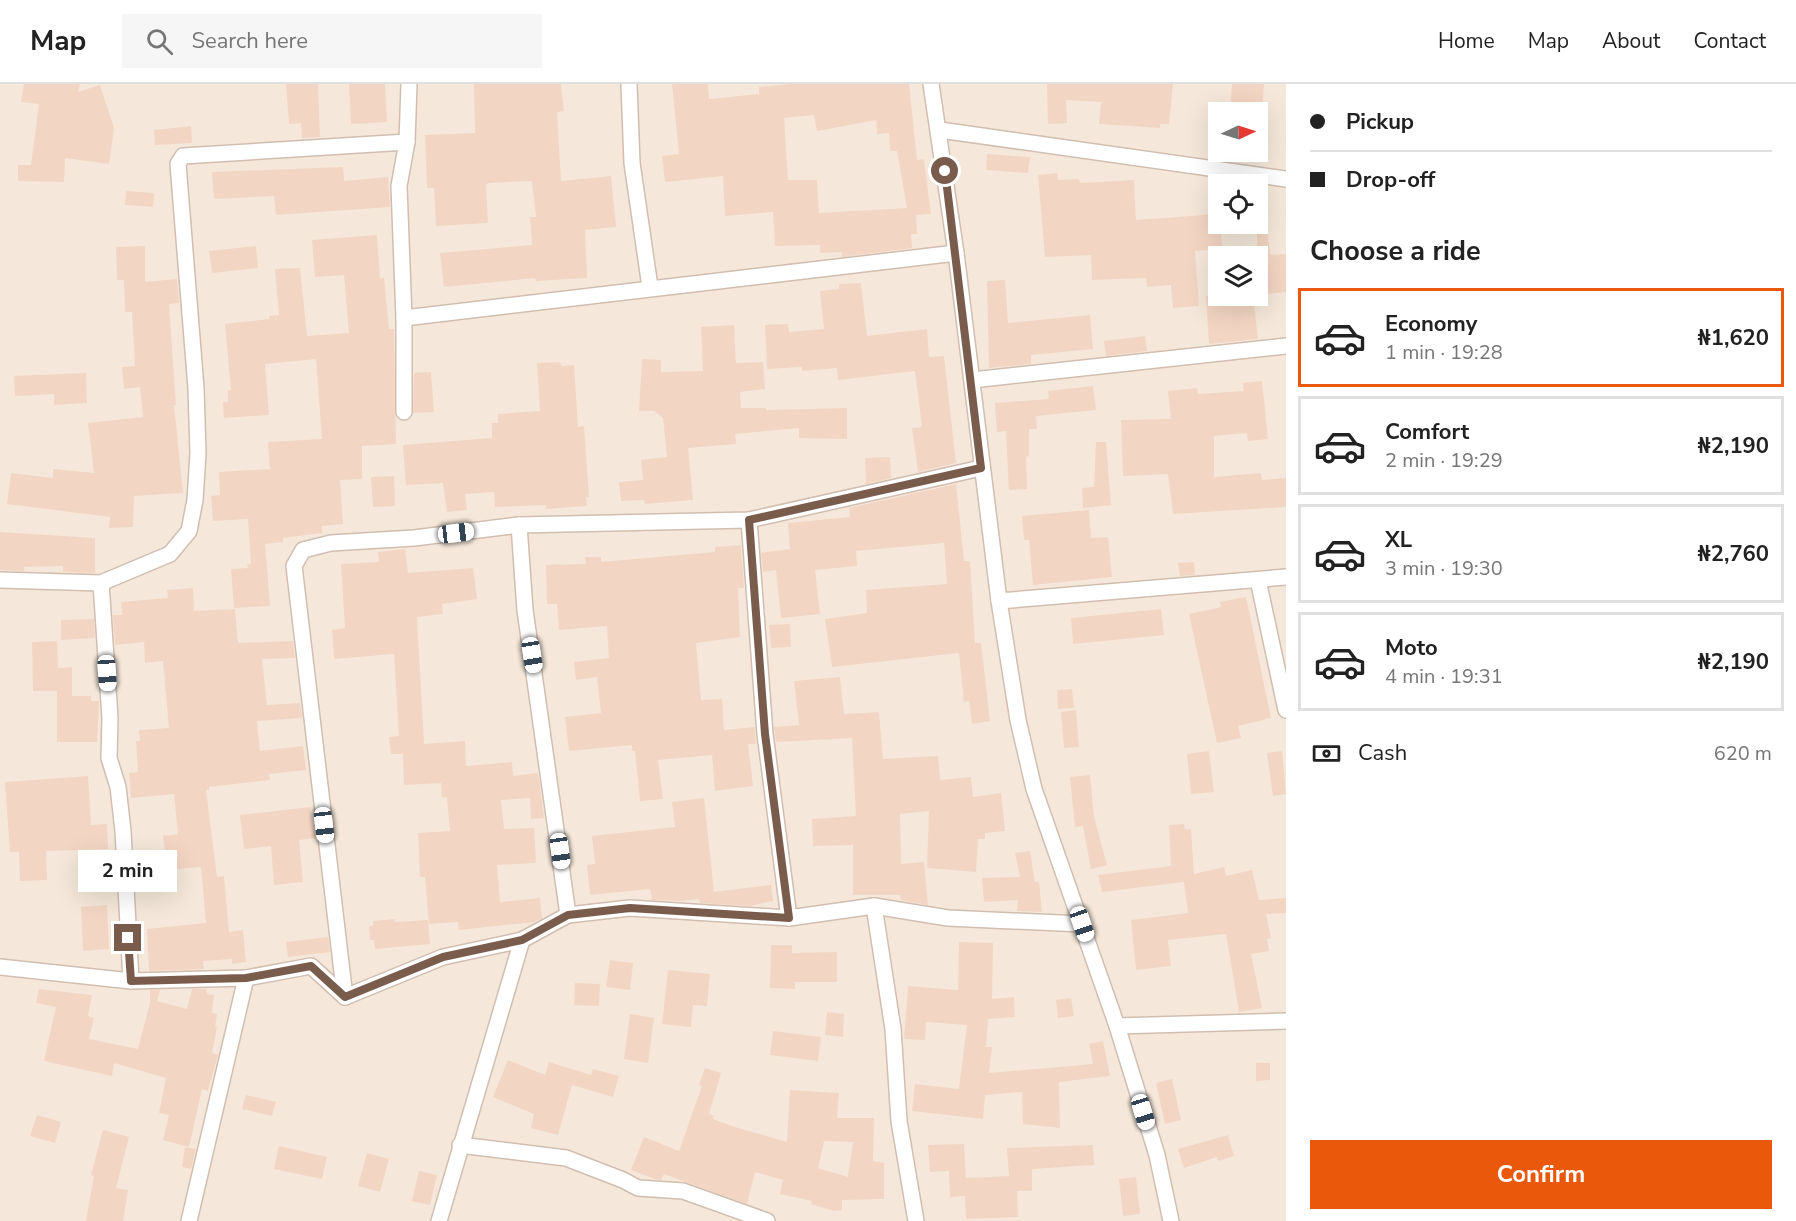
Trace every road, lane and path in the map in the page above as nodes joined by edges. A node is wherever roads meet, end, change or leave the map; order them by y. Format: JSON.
{"nodes":[{"id":1,"x":409,"y":84,"type":"edge"},
{"id":2,"x":629,"y":84,"type":"edge"},
{"id":3,"x":931,"y":84,"type":"edge"},
{"id":4,"x":940,"y":130,"type":"junction"},
{"id":5,"x":407,"y":142,"type":"junction"},
{"id":6,"x":1286,"y":179,"type":"edge"},
{"id":7,"x":956,"y":253,"type":"junction"},
{"id":8,"x":650,"y":287,"type":"junction"},
{"id":9,"x":404,"y":318,"type":"junction"},
{"id":10,"x":1286,"y":346,"type":"edge"},
{"id":11,"x":972,"y":380,"type":"junction"},
{"id":12,"x":404,"y":412,"type":"dead end"},
{"id":13,"x":981,"y":468,"type":"junction"},
{"id":14,"x":749,"y":520,"type":"junction"},
{"id":15,"x":519,"y":525,"type":"junction"},
{"id":16,"x":1286,"y":578,"type":"edge"},
{"id":17,"x":0,"y":580,"type":"edge"},
{"id":18,"x":1258,"y":580,"type":"junction"},
{"id":19,"x":101,"y":583,"type":"junction"},
{"id":20,"x":999,"y":601,"type":"junction"},
{"id":21,"x":1286,"y":710,"type":"edge"},
{"id":22,"x":874,"y":906,"type":"junction"},
{"id":23,"x":568,"y":915,"type":"junction"},
{"id":24,"x":789,"y":918,"type":"junction"},
{"id":25,"x":1082,"y":924,"type":"junction"},
{"id":26,"x":522,"y":940,"type":"junction"},
{"id":27,"x":0,"y":967,"type":"edge"},
{"id":28,"x":246,"y":978,"type":"junction"},
{"id":29,"x":131,"y":981,"type":"junction"},
{"id":30,"x":345,"y":997,"type":"junction"},
{"id":31,"x":1286,"y":1022,"type":"edge"},
{"id":32,"x":1117,"y":1026,"type":"junction"},
{"id":33,"x":460,"y":1145,"type":"junction"},
{"id":34,"x":189,"y":1221,"type":"edge"},
{"id":35,"x":439,"y":1221,"type":"edge"},
{"id":36,"x":766,"y":1221,"type":"edge"},
{"id":37,"x":916,"y":1221,"type":"edge"},
{"id":38,"x":1171,"y":1221,"type":"edge"}],
"edges":[{"from":1,"to":5,"type":"street"},
{"from":2,"to":8,"type":"street"},
{"from":3,"to":4,"type":"street"},
{"from":4,"to":6,"type":"street"},
{"from":4,"to":7,"type":"street"},
{"from":5,"to":9,"type":"street"},
{"from":5,"to":19,"type":"street"},
{"from":7,"to":8,"type":"street"},
{"from":7,"to":11,"type":"street"},
{"from":8,"to":9,"type":"street"},
{"from":9,"to":12,"type":"street"},
{"from":10,"to":11,"type":"street"},
{"from":11,"to":13,"type":"street"},
{"from":13,"to":14,"type":"street"},
{"from":13,"to":20,"type":"street"},
{"from":14,"to":15,"type":"street"},
{"from":14,"to":24,"type":"street"},
{"from":15,"to":23,"type":"street"},
{"from":15,"to":30,"type":"street"},
{"from":16,"to":18,"type":"street"},
{"from":17,"to":19,"type":"street"},
{"from":18,"to":20,"type":"street"},
{"from":18,"to":21,"type":"street"},
{"from":19,"to":29,"type":"street"},
{"from":20,"to":25,"type":"street"},
{"from":22,"to":24,"type":"street"},
{"from":22,"to":25,"type":"street"},
{"from":22,"to":37,"type":"street"},
{"from":23,"to":24,"type":"street"},
{"from":23,"to":26,"type":"street"},
{"from":25,"to":32,"type":"street"},
{"from":26,"to":30,"type":"street"},
{"from":26,"to":33,"type":"street"},
{"from":27,"to":29,"type":"street"},
{"from":28,"to":29,"type":"street"},
{"from":28,"to":30,"type":"street"},
{"from":28,"to":34,"type":"street"},
{"from":31,"to":32,"type":"street"},
{"from":32,"to":38,"type":"street"},
{"from":33,"to":35,"type":"street"},
{"from":33,"to":36,"type":"street"}]}
